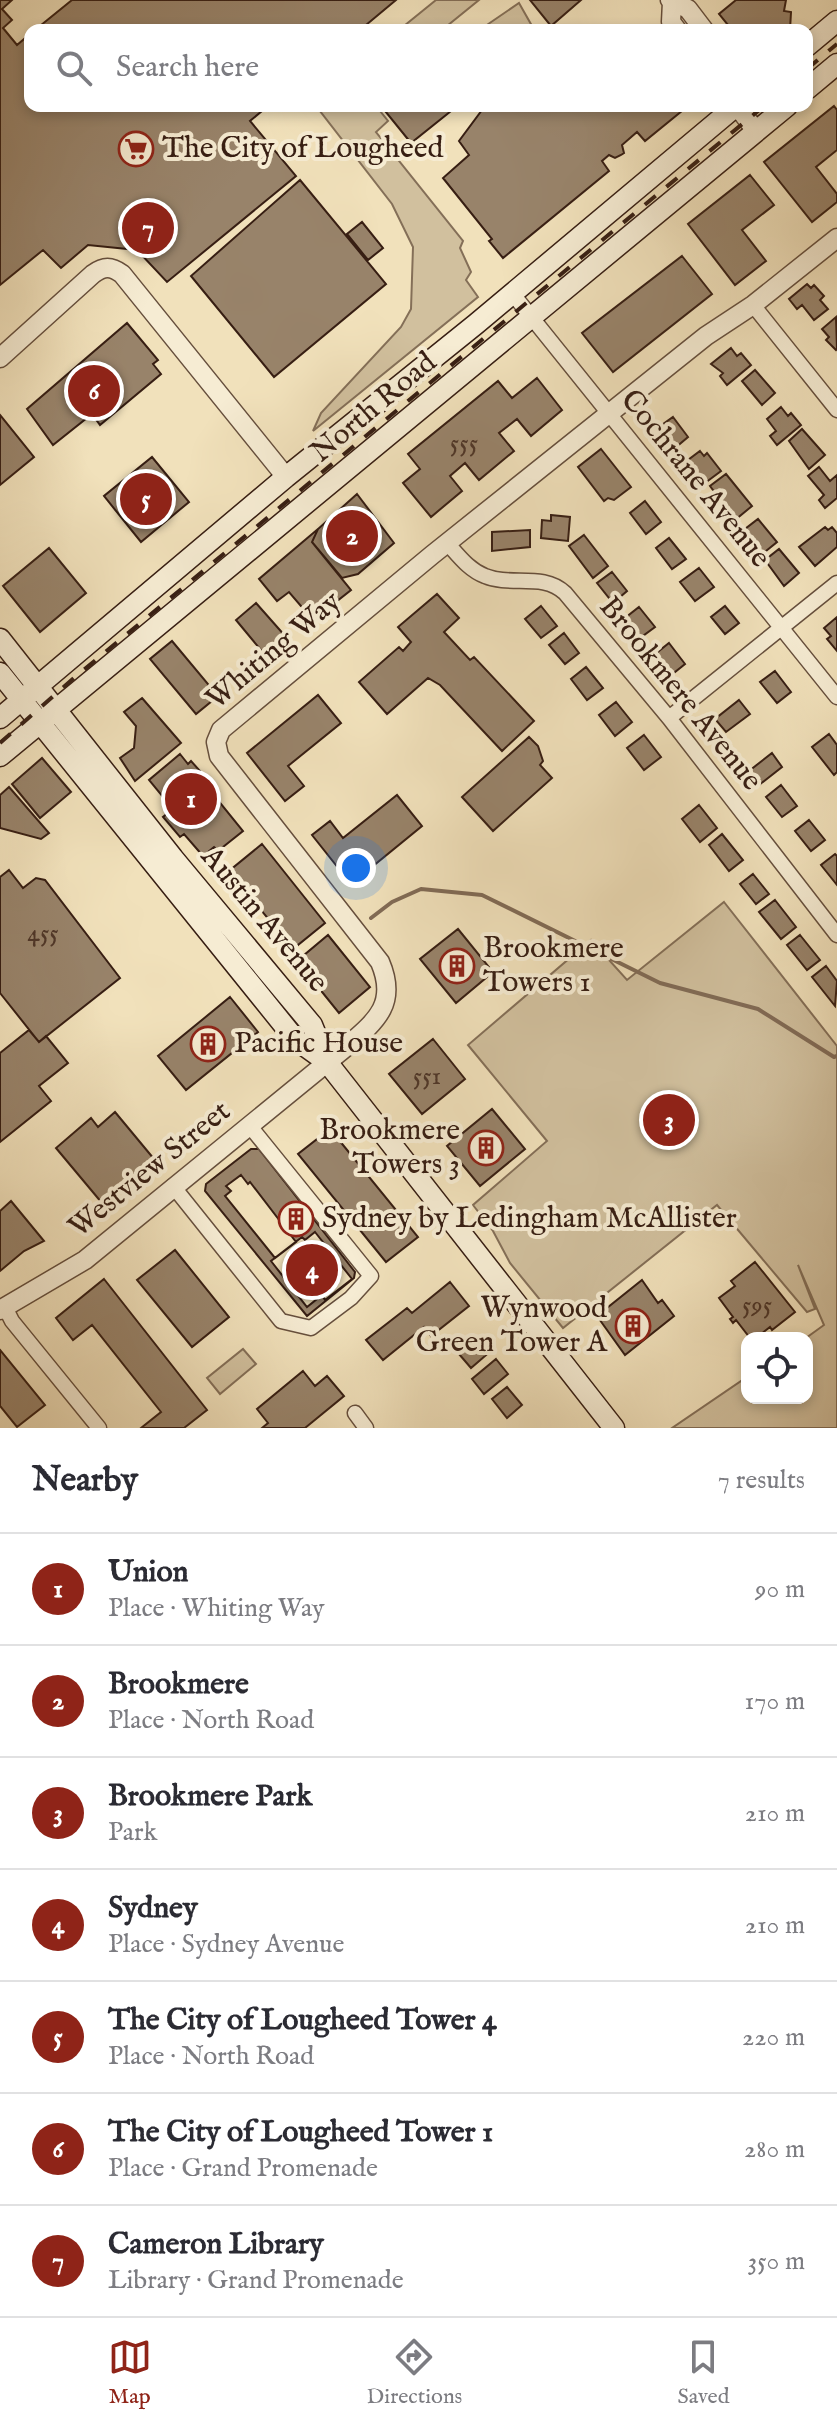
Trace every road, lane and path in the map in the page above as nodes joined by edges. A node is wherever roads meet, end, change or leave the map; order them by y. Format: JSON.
{"nodes":[{"id":1,"x":671,"y":1,"type":"edge"},
{"id":2,"x":837,"y":21,"type":"edge"},
{"id":3,"x":672,"y":24,"type":"edge"},
{"id":4,"x":699,"y":24,"type":"edge"},
{"id":5,"x":813,"y":41,"type":"edge"},
{"id":6,"x":837,"y":64,"type":"edge"},
{"id":7,"x":813,"y":84,"type":"edge"},
{"id":8,"x":729,"y":112,"type":"edge"},
{"id":9,"x":770,"y":115,"type":"edge"},
{"id":10,"x":837,"y":238,"type":"edge"},
{"id":11,"x":512,"y":293,"type":"junction"},
{"id":12,"x":753,"y":305,"type":"junction"},
{"id":13,"x":532,"y":317,"type":"junction"},
{"id":14,"x":0,"y":358,"type":"edge"},
{"id":15,"x":837,"y":410,"type":"edge"},
{"id":16,"x":610,"y":414,"type":"junction"},
{"id":17,"x":286,"y":477,"type":"junction"},
{"id":18,"x":447,"y":543,"type":"junction"},
{"id":19,"x":837,"y":583,"type":"edge"},
{"id":20,"x":782,"y":629,"type":"junction"},
{"id":21,"x":0,"y":639,"type":"edge"},
{"id":22,"x":0,"y":673,"type":"edge"},
{"id":23,"x":38,"y":686,"type":"junction"},
{"id":24,"x":837,"y":697,"type":"edge"},
{"id":25,"x":21,"y":700,"type":"junction"},
{"id":26,"x":56,"y":709,"type":"junction"},
{"id":27,"x":0,"y":718,"type":"edge"},
{"id":28,"x":669,"y":718,"type":"junction"},
{"id":29,"x":39,"y":723,"type":"junction"},
{"id":30,"x":0,"y":756,"type":"edge"},
{"id":31,"x":166,"y":864,"type":"junction"},
{"id":32,"x":837,"y":935,"type":"edge"},
{"id":33,"x":327,"y":1062,"type":"junction"},
{"id":34,"x":249,"y":1125,"type":"junction"},
{"id":35,"x":173,"y":1186,"type":"junction"},
{"id":36,"x":2,"y":1308,"type":"edge"},
{"id":37,"x":355,"y":1413,"type":"dead end"},
{"id":38,"x":99,"y":1428,"type":"edge"},
{"id":39,"x":366,"y":1428,"type":"edge"},
{"id":40,"x":614,"y":1428,"type":"edge"}],
"edges":[{"from":1,"to":3,"type":"street"},
{"from":1,"to":4,"type":"street"},
{"from":2,"to":5,"type":"main road"},
{"from":6,"to":7,"type":"main road"},
{"from":8,"to":11,"type":"main road","name":"North Road"},
{"from":9,"to":13,"type":"main road","name":"North Road"},
{"from":10,"to":12,"type":"street","name":"Whiting Way"},
{"from":11,"to":13,"type":"street","name":"Cochrane Avenue"},
{"from":11,"to":17,"type":"main road","name":"North Road"},
{"from":12,"to":15,"type":"street"},
{"from":12,"to":16,"type":"street","name":"Whiting Way"},
{"from":13,"to":16,"type":"street","name":"Cochrane Avenue"},
{"from":13,"to":26,"type":"main road","name":"North Road"},
{"from":14,"to":17,"type":"street"},
{"from":16,"to":18,"type":"street","name":"Whiting Way"},
{"from":16,"to":20,"type":"street","name":"Cochrane Avenue"},
{"from":17,"to":23,"type":"main road","name":"North Road"},
{"from":18,"to":28,"type":"street","name":"Brookmere Avenue"},
{"from":18,"to":33,"type":"street","name":"Whiting Way"},
{"from":19,"to":20,"type":"street"},
{"from":20,"to":24,"type":"street","name":"Cochrane Avenue"},
{"from":20,"to":28,"type":"street"},
{"from":21,"to":23,"type":"main road","name":"Austin Avenue"},
{"from":22,"to":25,"type":"main road","name":"Austin Avenue"},
{"from":23,"to":25,"type":"main road","name":"North Road"},
{"from":23,"to":26,"type":"main road","name":"Austin Avenue"},
{"from":25,"to":27,"type":"main road","name":"North Road"},
{"from":25,"to":29,"type":"main road","name":"Austin Avenue"},
{"from":26,"to":29,"type":"main road","name":"North Road"},
{"from":26,"to":31,"type":"main road","name":"Austin Avenue"},
{"from":28,"to":32,"type":"street","name":"Brookmere Avenue"},
{"from":29,"to":30,"type":"main road","name":"North Road"},
{"from":29,"to":31,"type":"main road","name":"Austin Avenue"},
{"from":31,"to":33,"type":"main road","name":"Austin Avenue"},
{"from":33,"to":34,"type":"street","name":"Westview Street"},
{"from":33,"to":40,"type":"main road","name":"Austin Avenue"},
{"from":34,"to":35,"type":"street","name":"Westview Street"},
{"from":34,"to":35,"type":"street"},
{"from":35,"to":36,"type":"street","name":"Westview Street"},
{"from":36,"to":38,"type":"street"},
{"from":37,"to":39,"type":"street"}]}
